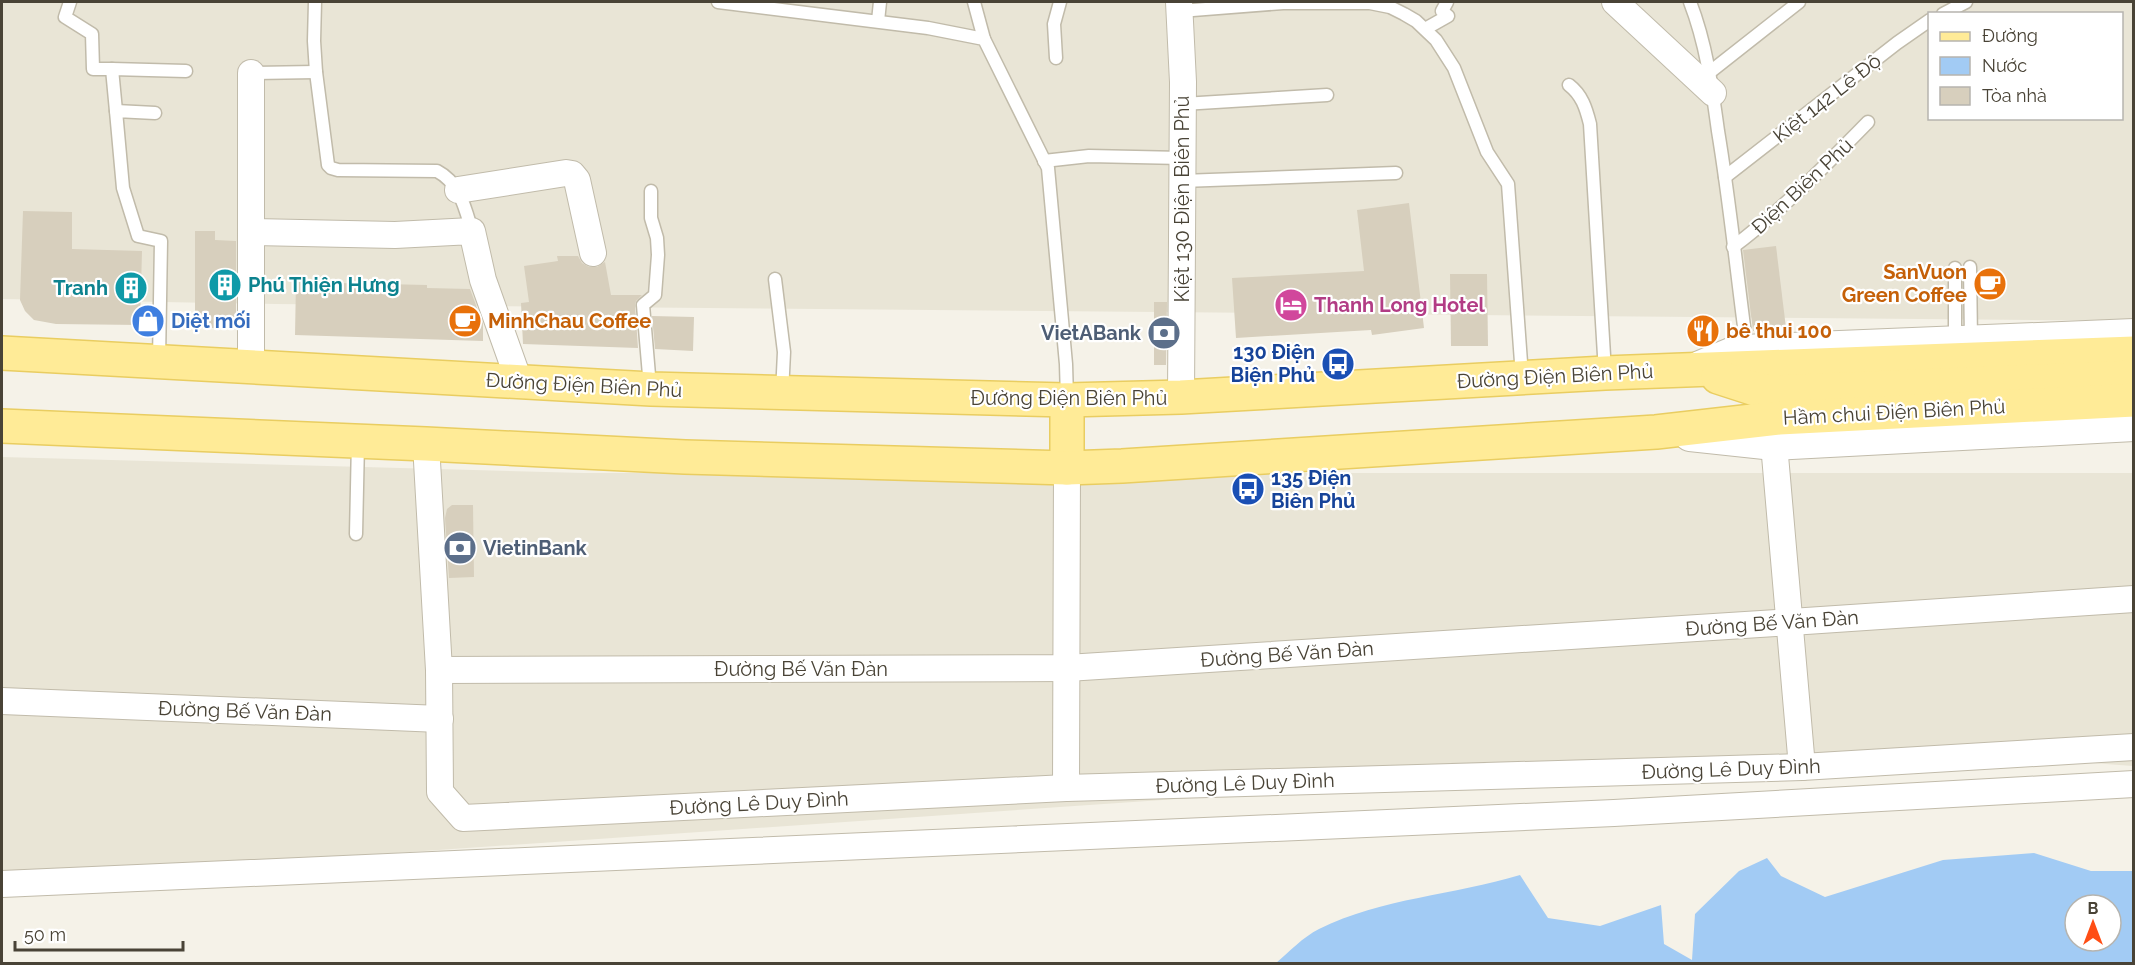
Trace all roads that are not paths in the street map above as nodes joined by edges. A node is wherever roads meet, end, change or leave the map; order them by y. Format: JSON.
{"nodes":[{"id":1,"x":70,"y":2,"type":"edge"},
{"id":2,"x":315,"y":2,"type":"edge"},
{"id":3,"x":718,"y":2,"type":"edge"},
{"id":4,"x":880,"y":2,"type":"edge"},
{"id":5,"x":974,"y":2,"type":"edge"},
{"id":6,"x":1060,"y":2,"type":"edge"},
{"id":7,"x":1447,"y":2,"type":"edge"},
{"id":8,"x":1615,"y":2,"type":"edge"},
{"id":9,"x":1690,"y":2,"type":"edge"},
{"id":10,"x":1799,"y":2,"type":"edge"},
{"id":11,"x":1966,"y":2,"type":"edge"},
{"id":12,"x":747,"y":3,"type":"edge"},
{"id":13,"x":1180,"y":6,"type":"edge"},
{"id":14,"x":1947,"y":12,"type":"edge"},
{"id":15,"x":878,"y":21,"type":"junction"},
{"id":16,"x":1928,"y":21,"type":"edge"},
{"id":17,"x":1425,"y":29,"type":"junction"},
{"id":18,"x":984,"y":39,"type":"junction"},
{"id":19,"x":1056,"y":58,"type":"dead end"},
{"id":20,"x":112,"y":69,"type":"junction"},
{"id":21,"x":186,"y":71,"type":"dead end"},
{"id":22,"x":316,"y":72,"type":"junction"},
{"id":23,"x":251,"y":73,"type":"joint"},
{"id":24,"x":1711,"y":83,"type":"junction"},
{"id":25,"x":1569,"y":85,"type":"dead end"},
{"id":26,"x":1327,"y":95,"type":"dead end"},
{"id":27,"x":1183,"y":104,"type":"junction"},
{"id":28,"x":116,"y":111,"type":"junction"},
{"id":29,"x":155,"y":113,"type":"dead end"},
{"id":30,"x":1868,"y":122,"type":"dead end"},
{"id":31,"x":1044,"y":160,"type":"junction"},
{"id":32,"x":1182,"y":170,"type":"junction"},
{"id":33,"x":1396,"y":173,"type":"dead end"},
{"id":34,"x":1725,"y":177,"type":"junction"},
{"id":35,"x":458,"y":190,"type":"junction"},
{"id":36,"x":651,"y":191,"type":"dead end"},
{"id":37,"x":472,"y":231,"type":"junction"},
{"id":38,"x":251,"y":232,"type":"junction"},
{"id":39,"x":1733,"y":247,"type":"junction"},
{"id":40,"x":594,"y":253,"type":"dead end"},
{"id":41,"x":1970,"y":267,"type":"dead end"},
{"id":42,"x":1955,"y":268,"type":"dead end"},
{"id":43,"x":776,"y":279,"type":"dead end"},
{"id":44,"x":2133,"y":335,"type":"edge"},
{"id":45,"x":1963,"y":341,"type":"junction"},
{"id":46,"x":1747,"y":351,"type":"junction"},
{"id":47,"x":2,"y":353,"type":"edge"},
{"id":48,"x":2133,"y":353,"type":"edge"},
{"id":49,"x":159,"y":361,"type":"junction"},
{"id":50,"x":251,"y":366,"type":"junction"},
{"id":51,"x":1695,"y":370,"type":"junction"},
{"id":52,"x":1605,"y":373,"type":"junction"},
{"id":53,"x":1522,"y":377,"type":"junction"},
{"id":54,"x":2133,"y":377,"type":"edge"},
{"id":55,"x":519,"y":381,"type":"junction"},
{"id":56,"x":651,"y":389,"type":"junction"},
{"id":57,"x":782,"y":394,"type":"junction"},
{"id":58,"x":1181,"y":397,"type":"junction"},
{"id":59,"x":1067,"y":400,"type":"junction"},
{"id":60,"x":2133,"y":400,"type":"edge"},
{"id":61,"x":2133,"y":425,"type":"edge"},
{"id":62,"x":2,"y":426,"type":"edge"},
{"id":63,"x":1656,"y":432,"type":"junction"},
{"id":64,"x":358,"y":441,"type":"junction"},
{"id":65,"x":426,"y":444,"type":"junction"},
{"id":66,"x":1774,"y":444,"type":"junction"},
{"id":67,"x":1067,"y":468,"type":"junction"},
{"id":68,"x":356,"y":534,"type":"dead end"},
{"id":69,"x":2133,"y":599,"type":"edge"},
{"id":70,"x":1791,"y":622,"type":"junction"},
{"id":71,"x":1067,"y":668,"type":"junction"},
{"id":72,"x":439,"y":670,"type":"junction"},
{"id":73,"x":2,"y":701,"type":"edge"},
{"id":74,"x":440,"y":719,"type":"junction"},
{"id":75,"x":2133,"y":747,"type":"edge"},
{"id":76,"x":1802,"y":767,"type":"junction"},
{"id":77,"x":2133,"y":784,"type":"edge"},
{"id":78,"x":1066,"y":788,"type":"junction"},
{"id":79,"x":2,"y":884,"type":"edge"}],
"edges":[{"from":1,"to":20,"type":"lane"},
{"from":2,"to":22,"type":"lane"},
{"from":3,"to":12,"type":"lane"},
{"from":4,"to":15,"type":"lane"},
{"from":5,"to":18,"type":"lane"},
{"from":6,"to":19,"type":"lane"},
{"from":7,"to":17,"type":"lane"},
{"from":8,"to":24,"type":"street"},
{"from":9,"to":24,"type":"lane"},
{"from":10,"to":24,"type":"lane"},
{"from":11,"to":14,"type":"lane"},
{"from":12,"to":15,"type":"lane"},
{"from":13,"to":17,"type":"lane"},
{"from":13,"to":27,"type":"street","name":"Kiệt 130 Điện Biên Phủ"},
{"from":15,"to":18,"type":"lane"},
{"from":16,"to":34,"type":"lane","name":"Kiệt 142 Lê Độ"},
{"from":17,"to":53,"type":"lane"},
{"from":18,"to":31,"type":"lane"},
{"from":20,"to":21,"type":"lane"},
{"from":20,"to":28,"type":"lane"},
{"from":22,"to":23,"type":"lane"},
{"from":22,"to":35,"type":"lane"},
{"from":23,"to":38,"type":"street"},
{"from":24,"to":34,"type":"lane"},
{"from":25,"to":52,"type":"lane"},
{"from":26,"to":27,"type":"lane"},
{"from":27,"to":32,"type":"street","name":"Kiệt 130 Điện Biên Phủ"},
{"from":28,"to":29,"type":"lane"},
{"from":28,"to":49,"type":"lane"},
{"from":30,"to":39,"type":"lane","name":"Điện Biên Phủ"},
{"from":31,"to":32,"type":"lane"},
{"from":31,"to":59,"type":"lane"},
{"from":32,"to":33,"type":"lane"},
{"from":32,"to":58,"type":"street","name":"Kiệt 130 Điện Biên Phủ"},
{"from":34,"to":39,"type":"lane"},
{"from":35,"to":37,"type":"lane"},
{"from":35,"to":40,"type":"street"},
{"from":36,"to":56,"type":"lane"},
{"from":37,"to":38,"type":"street"},
{"from":37,"to":55,"type":"street"},
{"from":38,"to":50,"type":"street"},
{"from":39,"to":46,"type":"lane"},
{"from":41,"to":45,"type":"lane"},
{"from":42,"to":45,"type":"lane"},
{"from":43,"to":57,"type":"lane"},
{"from":44,"to":45,"type":"street","name":"Đường Điện Biên Phủ"},
{"from":45,"to":46,"type":"street","name":"Đường Điện Biên Phủ"},
{"from":46,"to":51,"type":"street","name":"Đường Điện Biên Phủ"},
{"from":47,"to":49,"type":"main road","name":"Đường Điện Biên Phủ"},
{"from":48,"to":51,"type":"main road"},
{"from":49,"to":50,"type":"main road","name":"Đường Điện Biên Phủ"},
{"from":50,"to":55,"type":"main road","name":"Đường Điện Biên Phủ"},
{"from":51,"to":52,"type":"main road","name":"Đường Điện Biên Phủ"},
{"from":51,"to":54,"type":"main road"},
{"from":52,"to":53,"type":"main road","name":"Đường Điện Biên Phủ"},
{"from":53,"to":58,"type":"main road","name":"Đường Điện Biên Phủ"},
{"from":55,"to":56,"type":"main road","name":"Đường Điện Biên Phủ"},
{"from":56,"to":57,"type":"main road","name":"Đường Điện Biên Phủ"},
{"from":57,"to":59,"type":"main road","name":"Đường Điện Biên Phủ"},
{"from":58,"to":59,"type":"main road","name":"Đường Điện Biên Phủ"},
{"from":59,"to":67,"type":"main road"},
{"from":60,"to":63,"type":"main road","name":"Hầm chui Điện Biên Phủ"},
{"from":61,"to":66,"type":"street"},
{"from":62,"to":64,"type":"main road"},
{"from":63,"to":66,"type":"street"},
{"from":63,"to":67,"type":"main road"},
{"from":64,"to":65,"type":"main road"},
{"from":64,"to":68,"type":"lane"},
{"from":65,"to":67,"type":"main road"},
{"from":65,"to":72,"type":"street"},
{"from":66,"to":70,"type":"street"},
{"from":67,"to":71,"type":"street"},
{"from":69,"to":70,"type":"street","name":"Đường Bế Văn Đàn"},
{"from":70,"to":71,"type":"street","name":"Đường Bế Văn Đàn"},
{"from":70,"to":76,"type":"street"},
{"from":71,"to":72,"type":"street","name":"Đường Bế Văn Đàn"},
{"from":71,"to":78,"type":"street"},
{"from":72,"to":74,"type":"street"},
{"from":73,"to":74,"type":"street","name":"Đường Bế Văn Đàn"},
{"from":74,"to":78,"type":"street","name":"Đường Lê Duy Đình"},
{"from":75,"to":76,"type":"street","name":"Đường Lê Duy Đình"},
{"from":76,"to":78,"type":"street","name":"Đường Lê Duy Đình"},
{"from":77,"to":79,"type":"street"}]}
